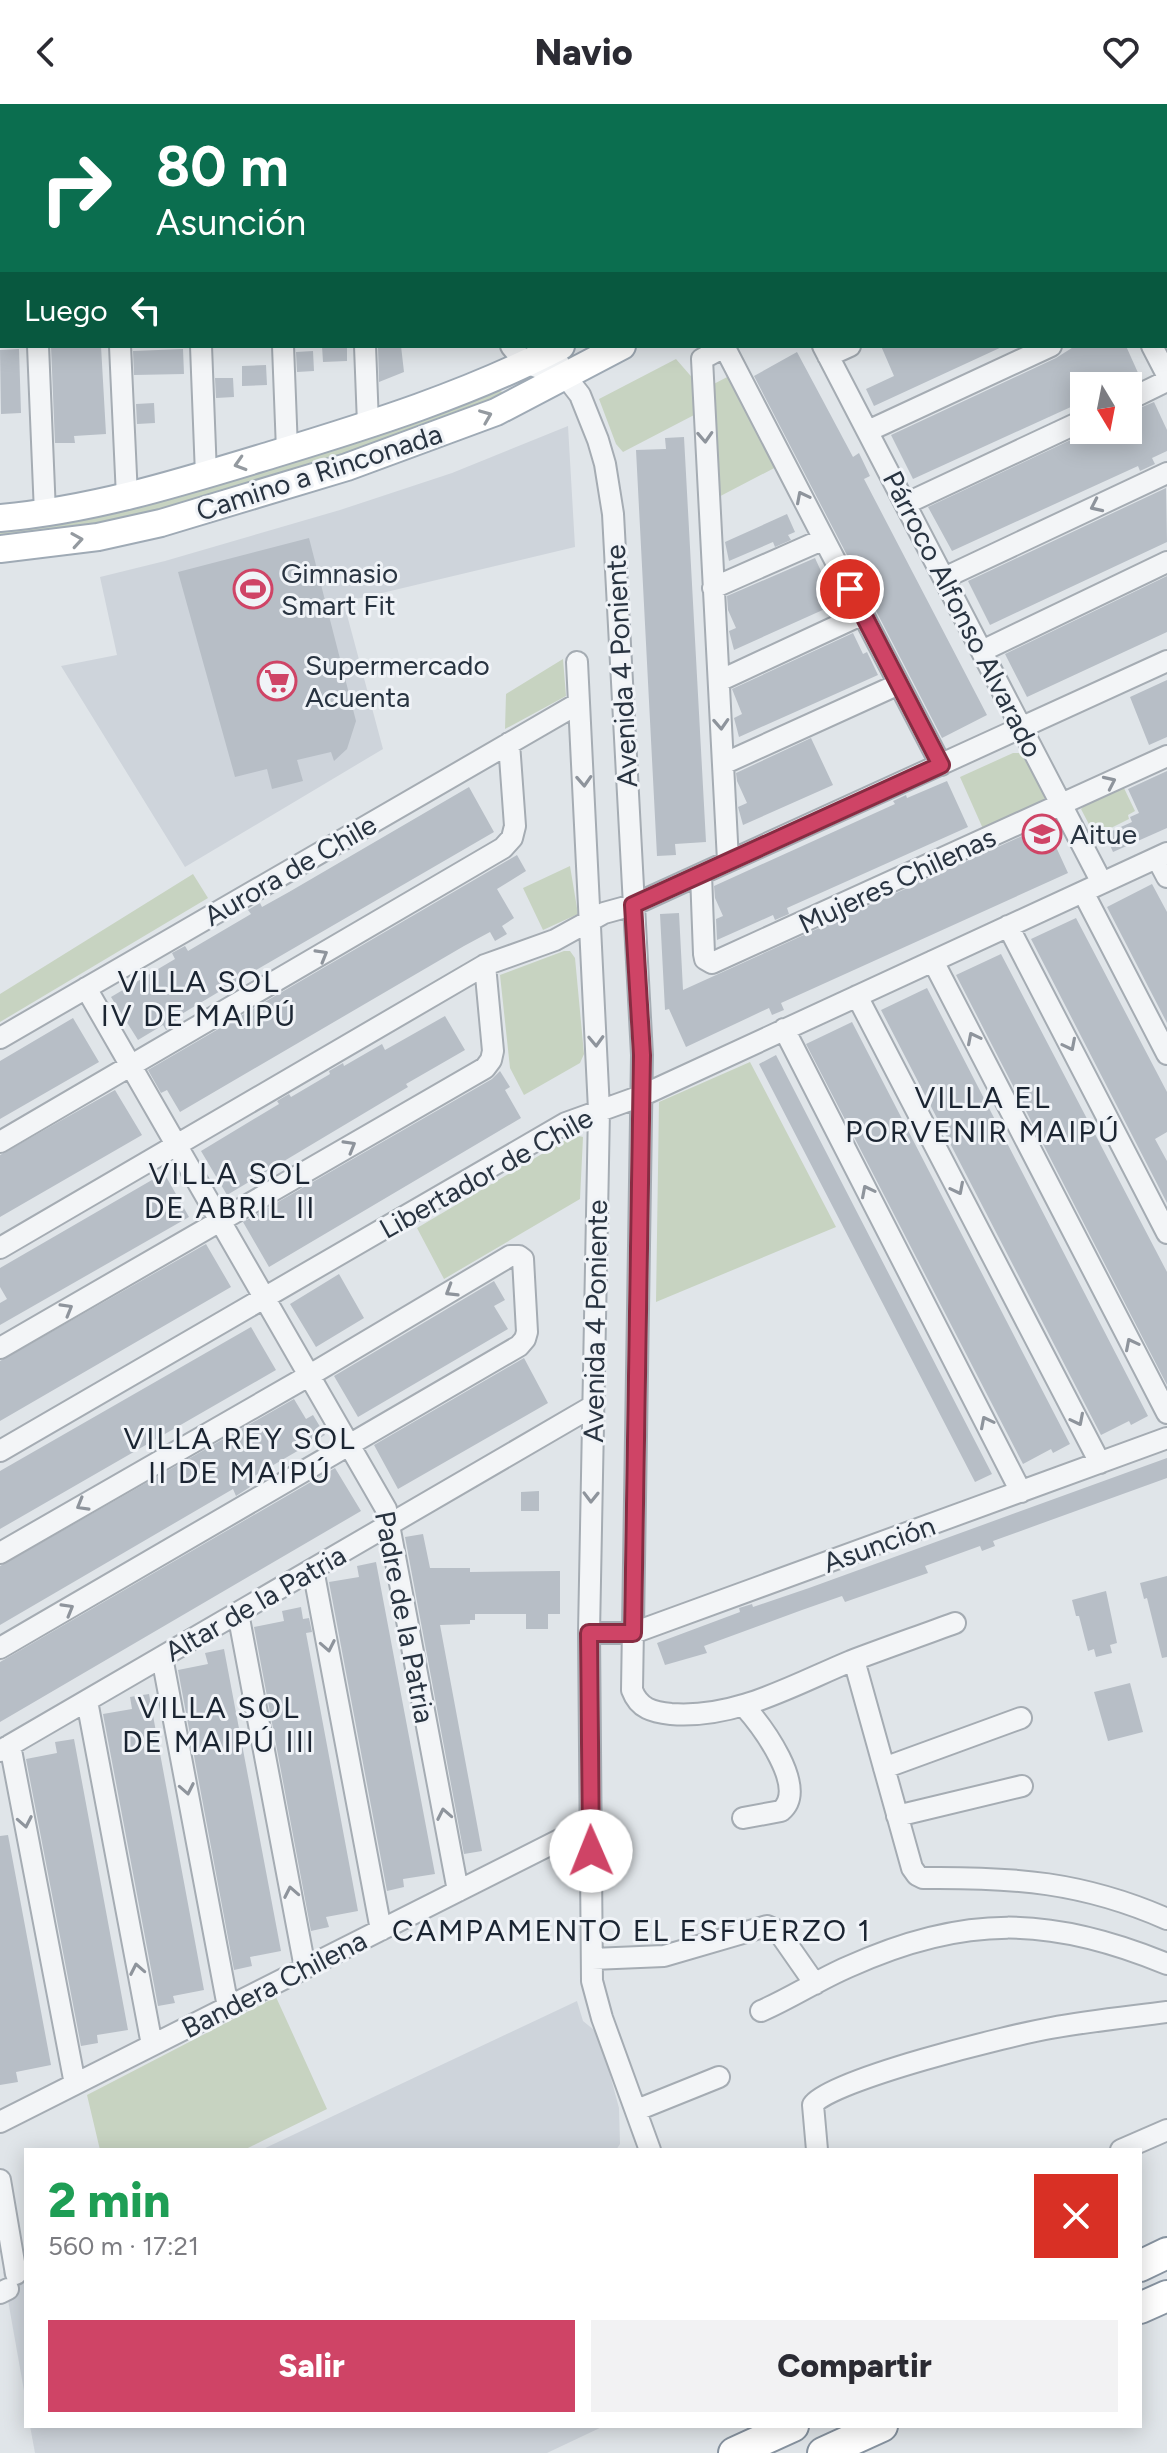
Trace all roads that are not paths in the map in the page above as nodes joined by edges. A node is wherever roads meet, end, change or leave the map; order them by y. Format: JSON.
{"nodes":[{"id":1,"x":38,"y":348,"type":"edge"},
{"id":2,"x":120,"y":348,"type":"edge"},
{"id":3,"x":201,"y":348,"type":"edge"},
{"id":4,"x":283,"y":348,"type":"edge"},
{"id":5,"x":365,"y":348,"type":"edge"},
{"id":6,"x":550,"y":348,"type":"edge"},
{"id":7,"x":555,"y":348,"type":"edge"},
{"id":8,"x":618,"y":348,"type":"edge"},
{"id":9,"x":721,"y":348,"type":"edge"},
{"id":10,"x":725,"y":348,"type":"edge"},
{"id":11,"x":1047,"y":348,"type":"edge"},
{"id":12,"x":1153,"y":348,"type":"edge"},
{"id":13,"x":826,"y":351,"type":"edge"},
{"id":14,"x":518,"y":354,"type":"edge"},
{"id":15,"x":566,"y":377,"type":"junction"},
{"id":16,"x":1167,"y":378,"type":"edge"},
{"id":17,"x":1142,"y":392,"type":"edge"},
{"id":18,"x":368,"y":424,"type":"junction"},
{"id":19,"x":1070,"y":427,"type":"edge"},
{"id":20,"x":868,"y":431,"type":"junction"},
{"id":21,"x":287,"y":450,"type":"junction"},
{"id":22,"x":1167,"y":473,"type":"edge"},
{"id":23,"x":206,"y":475,"type":"junction"},
{"id":24,"x":127,"y":497,"type":"junction"},
{"id":25,"x":905,"y":504,"type":"junction"},
{"id":26,"x":45,"y":513,"type":"junction"},
{"id":27,"x":0,"y":518,"type":"edge"},
{"id":28,"x":824,"y":539,"type":"junction"},
{"id":29,"x":0,"y":549,"type":"edge"},
{"id":30,"x":1167,"y":562,"type":"edge"},
{"id":31,"x":944,"y":578,"type":"junction"},
{"id":32,"x":713,"y":588,"type":"junction"},
{"id":33,"x":863,"y":614,"type":"junction"},
{"id":34,"x":982,"y":651,"type":"junction"},
{"id":35,"x":1167,"y":661,"type":"edge"},
{"id":36,"x":577,"y":662,"type":"dead end"},
{"id":37,"x":719,"y":681,"type":"junction"},
{"id":38,"x":899,"y":684,"type":"junction"},
{"id":39,"x":579,"y":703,"type":"junction"},
{"id":40,"x":1022,"y":729,"type":"junction"},
{"id":41,"x":509,"y":743,"type":"junction"},
{"id":42,"x":1167,"y":756,"type":"edge"},
{"id":43,"x":723,"y":764,"type":"junction"},
{"id":44,"x":941,"y":765,"type":"junction"},
{"id":45,"x":1061,"y":804,"type":"junction"},
{"id":46,"x":1162,"y":856,"type":"edge"},
{"id":47,"x":728,"y":861,"type":"junction"},
{"id":48,"x":701,"y":874,"type":"junction"},
{"id":49,"x":1167,"y":877,"type":"edge"},
{"id":50,"x":1102,"y":883,"type":"junction"},
{"id":51,"x":1083,"y":892,"type":"junction"},
{"id":52,"x":633,"y":905,"type":"junction"},
{"id":53,"x":591,"y":919,"type":"junction"},
{"id":54,"x":1008,"y":926,"type":"junction"},
{"id":55,"x":933,"y":961,"type":"junction"},
{"id":56,"x":485,"y":965,"type":"junction"},
{"id":57,"x":86,"y":988,"type":"junction"},
{"id":58,"x":857,"y":996,"type":"junction"},
{"id":59,"x":784,"y":1029,"type":"junction"},
{"id":60,"x":0,"y":1038,"type":"edge"},
{"id":61,"x":1167,"y":1054,"type":"edge"},
{"id":62,"x":131,"y":1066,"type":"junction"},
{"id":63,"x":641,"y":1096,"type":"junction"},
{"id":64,"x":599,"y":1110,"type":"junction"},
{"id":65,"x":0,"y":1142,"type":"edge"},
{"id":66,"x":177,"y":1146,"type":"junction"},
{"id":67,"x":220,"y":1221,"type":"junction"},
{"id":68,"x":1167,"y":1233,"type":"edge"},
{"id":69,"x":0,"y":1248,"type":"edge"},
{"id":70,"x":265,"y":1298,"type":"junction"},
{"id":71,"x":0,"y":1348,"type":"edge"},
{"id":72,"x":310,"y":1375,"type":"junction"},
{"id":73,"x":593,"y":1406,"type":"junction"},
{"id":74,"x":1167,"y":1413,"type":"edge"},
{"id":75,"x":1167,"y":1438,"type":"edge"},
{"id":76,"x":350,"y":1445,"type":"junction"},
{"id":77,"x":0,"y":1451,"type":"edge"},
{"id":78,"x":1100,"y":1463,"type":"junction"},
{"id":79,"x":1021,"y":1492,"type":"junction"},
{"id":80,"x":390,"y":1523,"type":"junction"},
{"id":81,"x":0,"y":1553,"type":"edge"},
{"id":82,"x":313,"y":1569,"type":"junction"},
{"id":83,"x":238,"y":1613,"type":"junction"},
{"id":84,"x":955,"y":1623,"type":"dead end"},
{"id":85,"x":589,"y":1633,"type":"junction"},
{"id":86,"x":633,"y":1633,"type":"junction"},
{"id":87,"x":0,"y":1648,"type":"edge"},
{"id":88,"x":162,"y":1657,"type":"junction"},
{"id":89,"x":854,"y":1660,"type":"junction"},
{"id":90,"x":87,"y":1701,"type":"junction"},
{"id":91,"x":744,"y":1706,"type":"junction"},
{"id":92,"x":1021,"y":1718,"type":"dead end"},
{"id":93,"x":5,"y":1748,"type":"edge"},
{"id":94,"x":884,"y":1768,"type":"junction"},
{"id":95,"x":1022,"y":1786,"type":"dead end"},
{"id":96,"x":897,"y":1816,"type":"junction"},
{"id":97,"x":743,"y":1818,"type":"dead end"},
{"id":98,"x":591,"y":1824,"type":"junction"},
{"id":99,"x":458,"y":1891,"type":"junction"},
{"id":100,"x":1167,"y":1919,"type":"edge"},
{"id":101,"x":381,"y":1930,"type":"junction"},
{"id":102,"x":592,"y":1959,"type":"junction"},
{"id":103,"x":1167,"y":1964,"type":"edge"},
{"id":104,"x":305,"y":1968,"type":"junction"},
{"id":105,"x":815,"y":1984,"type":"junction"},
{"id":106,"x":228,"y":2007,"type":"junction"},
{"id":107,"x":761,"y":2011,"type":"dead end"},
{"id":108,"x":1167,"y":2012,"type":"edge"},
{"id":109,"x":152,"y":2045,"type":"junction"},
{"id":110,"x":719,"y":2077,"type":"dead end"},
{"id":111,"x":75,"y":2084,"type":"junction"},
{"id":112,"x":637,"y":2110,"type":"junction"},
{"id":113,"x":0,"y":2122,"type":"edge"},
{"id":114,"x":1167,"y":2130,"type":"edge"},
{"id":115,"x":649,"y":2148,"type":"edge"},
{"id":116,"x":815,"y":2148,"type":"edge"},
{"id":117,"x":1126,"y":2148,"type":"edge"},
{"id":118,"x":0,"y":2180,"type":"edge"},
{"id":119,"x":1167,"y":2253,"type":"edge"},
{"id":120,"x":1142,"y":2265,"type":"edge"},
{"id":121,"x":8,"y":2285,"type":"edge"},
{"id":122,"x":1167,"y":2296,"type":"edge"},
{"id":123,"x":1142,"y":2307,"type":"edge"},
{"id":124,"x":789,"y":2428,"type":"edge"},
{"id":125,"x":878,"y":2428,"type":"edge"},
{"id":126,"x":734,"y":2453,"type":"edge"},
{"id":127,"x":823,"y":2453,"type":"edge"}],
"edges":[{"from":1,"to":26,"type":"street"},
{"from":2,"to":24,"type":"street"},
{"from":3,"to":23,"type":"street"},
{"from":4,"to":21,"type":"street"},
{"from":5,"to":18,"type":"street"},
{"from":6,"to":14,"type":"main road","name":"Camino a Rinconada"},
{"from":7,"to":15,"type":"street","name":"Avenida 4 Poniente"},
{"from":8,"to":15,"type":"main road","name":"Camino a Rinconada"},
{"from":9,"to":32,"type":"street","one_way":true},
{"from":28,"to":10,"type":"street","one_way":true},
{"from":11,"to":20,"type":"street"},
{"from":12,"to":16,"type":"street"},
{"from":13,"to":20,"type":"street","name":"Párroco Alfonso Alvarado"},
{"from":14,"to":15,"type":"street"},
{"from":14,"to":18,"type":"main road","name":"Camino a Rinconada"},
{"from":29,"to":15,"type":"main road","name":"Camino a Rinconada","one_way":true},
{"from":15,"to":52,"type":"street","name":"Avenida 4 Poniente"},
{"from":16,"to":17,"type":"street"},
{"from":18,"to":21,"type":"main road","name":"Camino a Rinconada"},
{"from":19,"to":25,"type":"street"},
{"from":20,"to":25,"type":"street","name":"Párroco Alfonso Alvarado"},
{"from":21,"to":23,"type":"main road","name":"Camino a Rinconada","one_way":true},
{"from":22,"to":31,"type":"street","one_way":true},
{"from":23,"to":24,"type":"main road","name":"Camino a Rinconada"},
{"from":24,"to":26,"type":"main road","name":"Camino a Rinconada"},
{"from":25,"to":31,"type":"street","name":"Párroco Alfonso Alvarado"},
{"from":26,"to":27,"type":"main road","name":"Camino a Rinconada"},
{"from":28,"to":32,"type":"street"},
{"from":28,"to":33,"type":"street"},
{"from":30,"to":34,"type":"street"},
{"from":31,"to":34,"type":"street","name":"Párroco Alfonso Alvarado"},
{"from":32,"to":37,"type":"street"},
{"from":33,"to":37,"type":"street"},
{"from":33,"to":38,"type":"street"},
{"from":34,"to":40,"type":"street","name":"Párroco Alfonso Alvarado"},
{"from":35,"to":40,"type":"street"},
{"from":36,"to":39,"type":"street","name":"Avenida 4 Poniente"},
{"from":37,"to":43,"type":"street","one_way":true},
{"from":38,"to":43,"type":"street"},
{"from":38,"to":44,"type":"street"},
{"from":39,"to":41,"type":"street","name":"Aurora de Chile"},
{"from":39,"to":53,"type":"street","name":"Avenida 4 Poniente","one_way":true},
{"from":40,"to":44,"type":"street"},
{"from":40,"to":45,"type":"street","name":"Párroco Alfonso Alvarado"},
{"from":41,"to":57,"type":"street","name":"Aurora de Chile"},
{"from":62,"to":41,"type":"street","one_way":true},
{"from":45,"to":42,"type":"street","name":"Mujeres Chilenas","one_way":true},
{"from":43,"to":47,"type":"street"},
{"from":44,"to":47,"type":"street"},
{"from":45,"to":48,"type":"street","name":"Mujeres Chilenas"},
{"from":45,"to":50,"type":"street","name":"Párroco Alfonso Alvarado"},
{"from":46,"to":49,"type":"street"},
{"from":46,"to":50,"type":"street","name":"Libertador de Chile"},
{"from":47,"to":48,"type":"street"},
{"from":48,"to":52,"type":"street"},
{"from":50,"to":51,"type":"street","name":"Libertador de Chile"},
{"from":51,"to":54,"type":"street","name":"Libertador de Chile"},
{"from":51,"to":61,"type":"street"},
{"from":52,"to":53,"type":"street"},
{"from":52,"to":63,"type":"street","name":"Avenida 4 Poniente"},
{"from":53,"to":56,"type":"street"},
{"from":53,"to":64,"type":"street","name":"Avenida 4 Poniente","one_way":true},
{"from":54,"to":55,"type":"street","name":"Libertador de Chile"},
{"from":54,"to":68,"type":"street","one_way":true},
{"from":55,"to":58,"type":"street","name":"Libertador de Chile"},
{"from":74,"to":55,"type":"street","one_way":true},
{"from":56,"to":66,"type":"street"},
{"from":67,"to":56,"type":"street","one_way":true},
{"from":57,"to":60,"type":"street","name":"Aurora de Chile"},
{"from":57,"to":62,"type":"street","name":"Padre de la Patria"},
{"from":58,"to":59,"type":"street","name":"Libertador de Chile"},
{"from":58,"to":78,"type":"street","one_way":true},
{"from":59,"to":63,"type":"street","name":"Libertador de Chile"},
{"from":79,"to":59,"type":"street","one_way":true},
{"from":62,"to":65,"type":"street"},
{"from":62,"to":66,"type":"street","name":"Padre de la Patria"},
{"from":63,"to":64,"type":"street","name":"Libertador de Chile"},
{"from":63,"to":86,"type":"street","name":"Avenida 4 Poniente"},
{"from":64,"to":70,"type":"street","name":"Libertador de Chile"},
{"from":64,"to":73,"type":"street","name":"Avenida 4 Poniente"},
{"from":66,"to":67,"type":"street","name":"Padre de la Patria"},
{"from":66,"to":69,"type":"street"},
{"from":67,"to":70,"type":"street","name":"Padre de la Patria"},
{"from":71,"to":67,"type":"street","one_way":true},
{"from":70,"to":72,"type":"street","name":"Padre de la Patria"},
{"from":70,"to":77,"type":"street","name":"Libertador de Chile"},
{"from":72,"to":76,"type":"street","name":"Padre de la Patria"},
{"from":76,"to":72,"type":"street","one_way":true},
{"from":72,"to":81,"type":"street","one_way":true},
{"from":73,"to":80,"type":"street","name":"Altar de la Patria"},
{"from":73,"to":85,"type":"street","name":"Avenida 4 Poniente","one_way":true},
{"from":75,"to":78,"type":"street","name":"Asunción"},
{"from":76,"to":80,"type":"street","name":"Padre de la Patria"},
{"from":87,"to":76,"type":"street","one_way":true},
{"from":78,"to":79,"type":"street","name":"Asunción"},
{"from":79,"to":86,"type":"street","name":"Asunción"},
{"from":80,"to":82,"type":"street","name":"Altar de la Patria"},
{"from":99,"to":80,"type":"street","name":"Padre de la Patria","one_way":true},
{"from":82,"to":83,"type":"street","name":"Altar de la Patria"},
{"from":82,"to":101,"type":"street","one_way":true},
{"from":83,"to":88,"type":"street","name":"Altar de la Patria"},
{"from":104,"to":83,"type":"street","one_way":true},
{"from":84,"to":89,"type":"street"},
{"from":85,"to":86,"type":"street","name":"Asunción"},
{"from":85,"to":98,"type":"street","name":"Avenida 4 Poniente"},
{"from":86,"to":91,"type":"street","name":"Avenida 4 Poniente"},
{"from":88,"to":90,"type":"street","name":"Altar de la Patria"},
{"from":88,"to":106,"type":"street","one_way":true},
{"from":89,"to":91,"type":"street"},
{"from":89,"to":94,"type":"street"},
{"from":90,"to":93,"type":"street","name":"Altar de la Patria"},
{"from":109,"to":90,"type":"street","one_way":true},
{"from":91,"to":97,"type":"street"},
{"from":92,"to":94,"type":"street"},
{"from":93,"to":111,"type":"street","one_way":true},
{"from":94,"to":96,"type":"street"},
{"from":95,"to":96,"type":"street"},
{"from":96,"to":100,"type":"street"},
{"from":98,"to":99,"type":"street","name":"Bandera Chilena"},
{"from":98,"to":102,"type":"street","name":"Avenida 4 Poniente"},
{"from":99,"to":101,"type":"street","name":"Bandera Chilena"},
{"from":101,"to":104,"type":"street","name":"Bandera Chilena"},
{"from":102,"to":105,"type":"street"},
{"from":102,"to":112,"type":"street","name":"Avenida 4 Poniente"},
{"from":103,"to":105,"type":"street"},
{"from":104,"to":106,"type":"street","name":"Bandera Chilena"},
{"from":105,"to":107,"type":"street"},
{"from":106,"to":109,"type":"street","name":"Bandera Chilena"},
{"from":108,"to":116,"type":"street"},
{"from":109,"to":111,"type":"street","name":"Bandera Chilena"},
{"from":110,"to":112,"type":"street"},
{"from":111,"to":113,"type":"street","name":"Bandera Chilena"},
{"from":112,"to":115,"type":"street","name":"Avenida 4 Poniente"},
{"from":114,"to":117,"type":"street"},
{"from":118,"to":121,"type":"street"},
{"from":119,"to":120,"type":"highway"},
{"from":122,"to":123,"type":"highway"},
{"from":124,"to":126,"type":"highway"},
{"from":125,"to":127,"type":"highway"}]}
